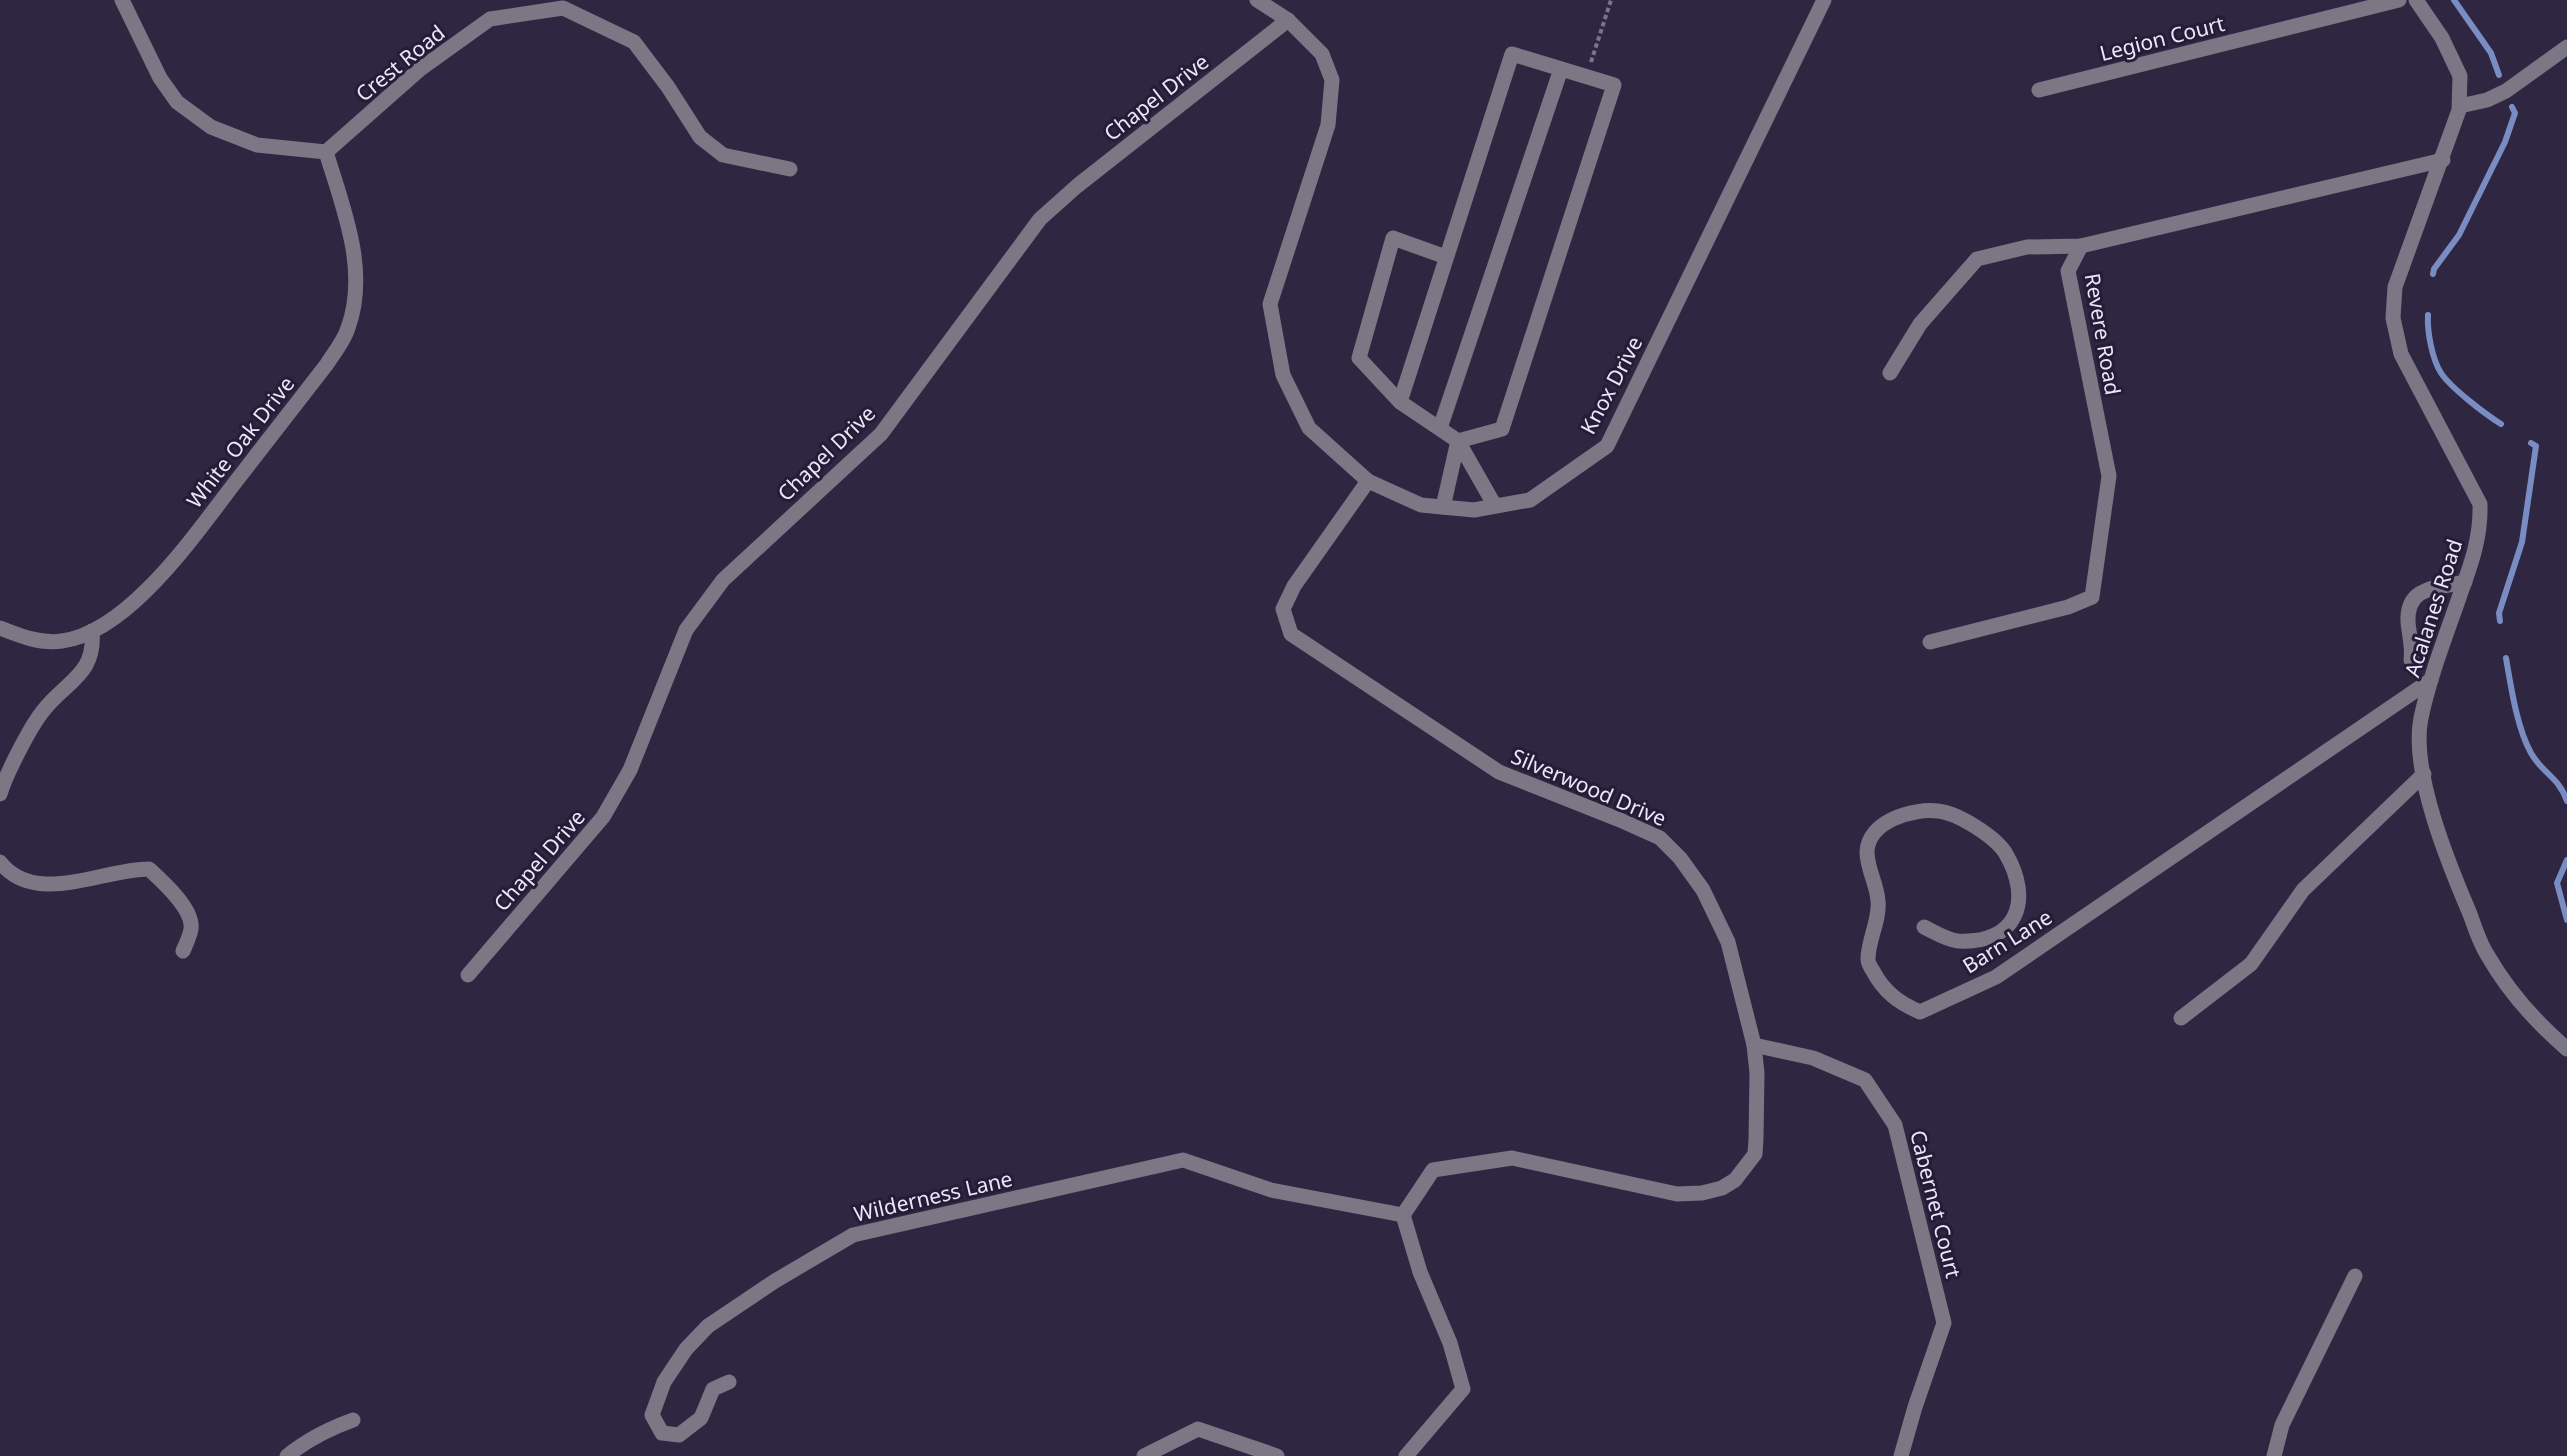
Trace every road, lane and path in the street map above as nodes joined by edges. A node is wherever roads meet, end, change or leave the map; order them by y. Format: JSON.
{"nodes":[{"id":1,"x":122,"y":0,"type":"edge"},
{"id":2,"x":1257,"y":0,"type":"edge"},
{"id":3,"x":1611,"y":0,"type":"edge"},
{"id":4,"x":1824,"y":0,"type":"edge"},
{"id":5,"x":2400,"y":0,"type":"edge"},
{"id":6,"x":2416,"y":0,"type":"edge"},
{"id":7,"x":1288,"y":20,"type":"junction"},
{"id":8,"x":2567,"y":47,"type":"edge"},
{"id":9,"x":1561,"y":69,"type":"junction"},
{"id":10,"x":1586,"y":77,"type":"junction"},
{"id":11,"x":2039,"y":90,"type":"dead end"},
{"id":12,"x":2460,"y":106,"type":"junction"},
{"id":13,"x":326,"y":152,"type":"junction"},
{"id":14,"x":2443,"y":160,"type":"junction"},
{"id":15,"x":789,"y":169,"type":"dead end"},
{"id":16,"x":2081,"y":246,"type":"junction"},
{"id":17,"x":1446,"y":257,"type":"junction"},
{"id":18,"x":1890,"y":373,"type":"dead end"},
{"id":19,"x":1400,"y":402,"type":"junction"},
{"id":20,"x":1440,"y":429,"type":"junction"},
{"id":21,"x":1458,"y":441,"type":"junction"},
{"id":22,"x":1368,"y":481,"type":"junction"},
{"id":23,"x":1495,"y":506,"type":"junction"},
{"id":24,"x":1443,"y":507,"type":"junction"},
{"id":25,"x":2465,"y":582,"type":"junction"},
{"id":26,"x":0,"y":628,"type":"edge"},
{"id":27,"x":92,"y":631,"type":"junction"},
{"id":28,"x":1930,"y":642,"type":"dead end"},
{"id":29,"x":2411,"y":660,"type":"dead end"},
{"id":30,"x":2431,"y":680,"type":"junction"},
{"id":31,"x":2424,"y":774,"type":"junction"},
{"id":32,"x":0,"y":794,"type":"edge"},
{"id":33,"x":0,"y":862,"type":"edge"},
{"id":34,"x":1924,"y":927,"type":"dead end"},
{"id":35,"x":183,"y":951,"type":"dead end"},
{"id":36,"x":468,"y":975,"type":"dead end"},
{"id":37,"x":2181,"y":1018,"type":"dead end"},
{"id":38,"x":1754,"y":1045,"type":"junction"},
{"id":39,"x":2567,"y":1049,"type":"edge"},
{"id":40,"x":1403,"y":1215,"type":"junction"},
{"id":41,"x":2355,"y":1276,"type":"dead end"},
{"id":42,"x":729,"y":1382,"type":"dead end"},
{"id":43,"x":353,"y":1420,"type":"dead end"},
{"id":44,"x":287,"y":1456,"type":"edge"},
{"id":45,"x":1144,"y":1456,"type":"edge"},
{"id":46,"x":1277,"y":1456,"type":"edge"},
{"id":47,"x":1406,"y":1456,"type":"edge"},
{"id":48,"x":1901,"y":1456,"type":"edge"},
{"id":49,"x":2274,"y":1456,"type":"edge"}],
"edges":[{"from":1,"to":13,"type":"street"},
{"from":2,"to":7,"type":"street"},
{"from":3,"to":10,"type":"path"},
{"from":4,"to":23,"type":"street","name":"Knox Drive"},
{"from":5,"to":11,"type":"street","name":"Legion Court"},
{"from":6,"to":12,"type":"street","name":"Acalanes Road"},
{"from":7,"to":22,"type":"street","name":"Knox Drive"},
{"from":7,"to":36,"type":"street","name":"Chapel Drive"},
{"from":8,"to":12,"type":"street"},
{"from":9,"to":10,"type":"street"},
{"from":9,"to":17,"type":"street"},
{"from":9,"to":20,"type":"street"},
{"from":10,"to":21,"type":"street"},
{"from":12,"to":14,"type":"street","name":"Acalanes Road"},
{"from":13,"to":15,"type":"street","name":"Crest Road"},
{"from":13,"to":27,"type":"street","name":"White Oak Drive"},
{"from":14,"to":16,"type":"street","name":"Revere Road"},
{"from":14,"to":25,"type":"street","name":"Acalanes Road"},
{"from":16,"to":18,"type":"street"},
{"from":16,"to":28,"type":"street","name":"Revere Road"},
{"from":17,"to":19,"type":"street"},
{"from":17,"to":19,"type":"street"},
{"from":19,"to":20,"type":"street"},
{"from":20,"to":21,"type":"street"},
{"from":21,"to":23,"type":"street"},
{"from":21,"to":24,"type":"street"},
{"from":22,"to":24,"type":"street","name":"Knox Drive"},
{"from":22,"to":38,"type":"street","name":"Silverwood Drive"},
{"from":23,"to":24,"type":"street","name":"Knox Drive"},
{"from":25,"to":29,"type":"street"},
{"from":25,"to":30,"type":"street","name":"Acalanes Road"},
{"from":26,"to":27,"type":"street","name":"White Oak Drive"},
{"from":27,"to":32,"type":"street"},
{"from":30,"to":31,"type":"street","name":"Acalanes Road"},
{"from":30,"to":34,"type":"street","name":"Barn Lane"},
{"from":31,"to":37,"type":"street"},
{"from":31,"to":39,"type":"street","name":"Acalanes Road"},
{"from":33,"to":35,"type":"street"},
{"from":38,"to":40,"type":"street","name":"Silverwood Drive"},
{"from":38,"to":48,"type":"street","name":"Cabernet Court"},
{"from":40,"to":42,"type":"street","name":"Wilderness Lane"},
{"from":40,"to":47,"type":"street"},
{"from":41,"to":49,"type":"street"},
{"from":43,"to":44,"type":"street"},
{"from":45,"to":46,"type":"street"}]}
